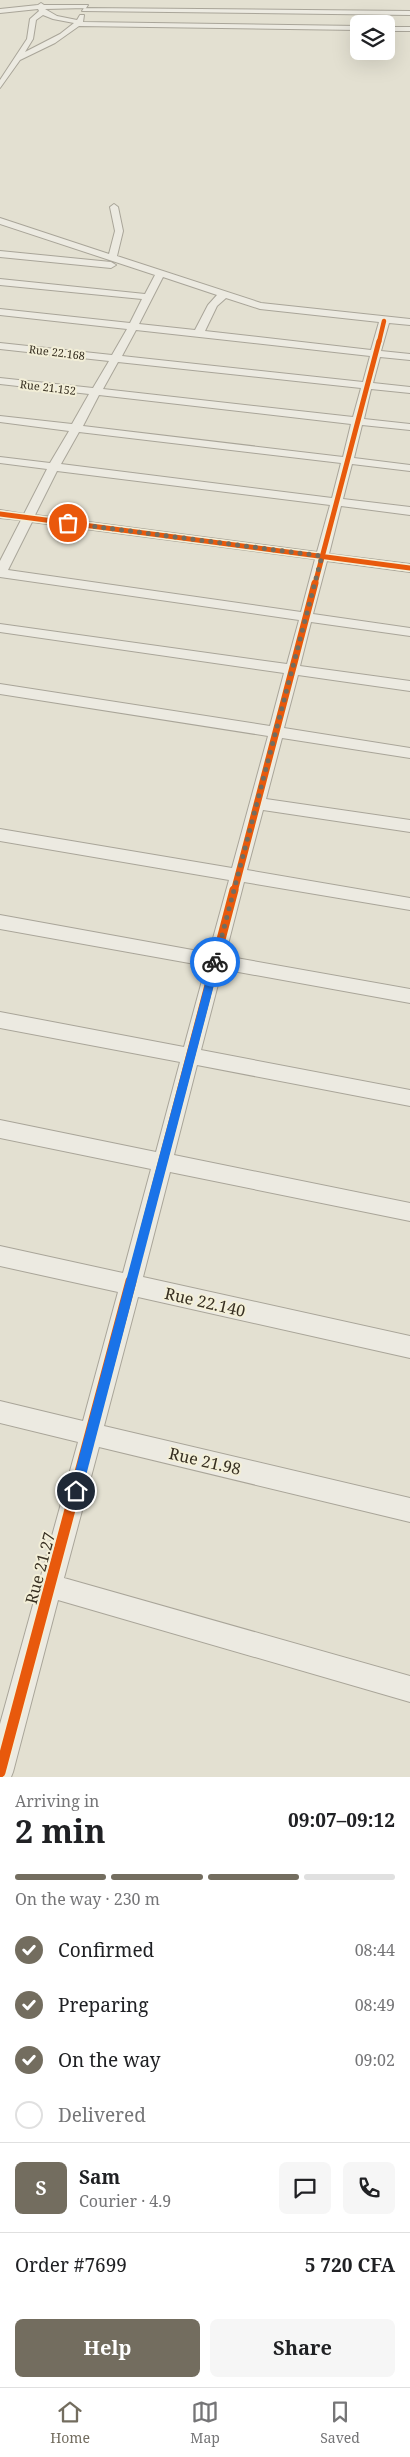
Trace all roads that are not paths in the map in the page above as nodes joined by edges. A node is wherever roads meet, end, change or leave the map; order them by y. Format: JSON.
{"nodes":[{"id":1,"x":25,"y":0,"type":"edge"},
{"id":2,"x":33,"y":0,"type":"edge"},
{"id":3,"x":60,"y":3,"type":"edge"},
{"id":4,"x":182,"y":3,"type":"dead end"},
{"id":5,"x":400,"y":3,"type":"dead end"},
{"id":6,"x":328,"y":4,"type":"dead end"},
{"id":7,"x":86,"y":5,"type":"edge"},
{"id":8,"x":347,"y":5,"type":"dead end"},
{"id":9,"x":41,"y":6,"type":"edge"},
{"id":10,"x":166,"y":6,"type":"edge"},
{"id":11,"x":294,"y":9,"type":"junction"},
{"id":12,"x":0,"y":11,"type":"edge"},
{"id":13,"x":355,"y":12,"type":"junction"},
{"id":14,"x":410,"y":12,"type":"edge"},
{"id":15,"x":79,"y":23,"type":"junction"},
{"id":16,"x":164,"y":26,"type":"junction"},
{"id":17,"x":294,"y":28,"type":"junction"},
{"id":18,"x":350,"y":28,"type":"edge"},
{"id":19,"x":395,"y":29,"type":"edge"},
{"id":20,"x":410,"y":29,"type":"edge"},
{"id":21,"x":15,"y":60,"type":"junction"},
{"id":22,"x":0,"y":86,"type":"edge"},
{"id":23,"x":114,"y":207,"type":"dead end"},
{"id":24,"x":0,"y":221,"type":"edge"},
{"id":25,"x":0,"y":227,"type":"edge"},
{"id":26,"x":28,"y":230,"type":"junction"},
{"id":27,"x":0,"y":254,"type":"edge"},
{"id":28,"x":112,"y":258,"type":"junction"},
{"id":29,"x":8,"y":266,"type":"edge"},
{"id":30,"x":140,"y":268,"type":"junction"},
{"id":31,"x":160,"y":274,"type":"junction"},
{"id":32,"x":0,"y":282,"type":"edge"},
{"id":33,"x":223,"y":295,"type":"junction"},
{"id":34,"x":149,"y":297,"type":"junction"},
{"id":35,"x":0,"y":312,"type":"edge"},
{"id":36,"x":384,"y":321,"type":"junction"},
{"id":37,"x":410,"y":322,"type":"edge"},
{"id":38,"x":133,"y":326,"type":"junction"},
{"id":39,"x":199,"y":333,"type":"junction"},
{"id":40,"x":0,"y":346,"type":"edge"},
{"id":41,"x":377,"y":353,"type":"junction"},
{"id":42,"x":410,"y":356,"type":"edge"},
{"id":43,"x":113,"y":358,"type":"junction"},
{"id":44,"x":0,"y":381,"type":"edge"},
{"id":45,"x":368,"y":386,"type":"junction"},
{"id":46,"x":410,"y":390,"type":"edge"},
{"id":47,"x":95,"y":392,"type":"junction"},
{"id":48,"x":0,"y":418,"type":"edge"},
{"id":49,"x":358,"y":421,"type":"junction"},
{"id":50,"x":75,"y":427,"type":"junction"},
{"id":51,"x":410,"y":427,"type":"edge"},
{"id":52,"x":0,"y":460,"type":"edge"},
{"id":53,"x":348,"y":460,"type":"junction"},
{"id":54,"x":54,"y":466,"type":"junction"},
{"id":55,"x":410,"y":468,"type":"edge"},
{"id":56,"x":337,"y":502,"type":"junction"},
{"id":57,"x":410,"y":511,"type":"edge"},
{"id":58,"x":0,"y":514,"type":"edge"},
{"id":59,"x":29,"y":518,"type":"junction"},
{"id":60,"x":322,"y":556,"type":"junction"},
{"id":61,"x":410,"y":568,"type":"edge"},
{"id":62,"x":0,"y":573,"type":"edge"},
{"id":63,"x":306,"y":618,"type":"junction"},
{"id":64,"x":0,"y":628,"type":"edge"},
{"id":65,"x":410,"y":632,"type":"edge"},
{"id":66,"x":293,"y":669,"type":"junction"},
{"id":67,"x":410,"y":686,"type":"edge"},
{"id":68,"x":0,"y":690,"type":"edge"},
{"id":69,"x":276,"y":732,"type":"junction"},
{"id":70,"x":410,"y":753,"type":"edge"},
{"id":71,"x":257,"y":802,"type":"junction"},
{"id":72,"x":410,"y":826,"type":"edge"},
{"id":73,"x":0,"y":835,"type":"edge"},
{"id":74,"x":239,"y":874,"type":"junction"},
{"id":75,"x":410,"y":904,"type":"edge"},
{"id":76,"x":0,"y":922,"type":"edge"},
{"id":77,"x":215,"y":962,"type":"junction"},
{"id":78,"x":410,"y":996,"type":"edge"},
{"id":79,"x":0,"y":1020,"type":"edge"},
{"id":80,"x":190,"y":1056,"type":"junction"},
{"id":81,"x":410,"y":1098,"type":"edge"},
{"id":82,"x":0,"y":1129,"type":"edge"},
{"id":83,"x":162,"y":1162,"type":"junction"},
{"id":84,"x":410,"y":1212,"type":"edge"},
{"id":85,"x":0,"y":1256,"type":"edge"},
{"id":86,"x":130,"y":1285,"type":"junction"},
{"id":87,"x":410,"y":1347,"type":"edge"},
{"id":88,"x":0,"y":1412,"type":"edge"},
{"id":89,"x":92,"y":1434,"type":"junction"},
{"id":90,"x":410,"y":1510,"type":"edge"},
{"id":91,"x":50,"y":1586,"type":"junction"},
{"id":92,"x":410,"y":1689,"type":"edge"},
{"id":93,"x":0,"y":1772,"type":"edge"}],
"edges":[{"from":1,"to":2,"type":"street"},
{"from":3,"to":7,"type":"street"},
{"from":3,"to":9,"type":"street"},
{"from":4,"to":10,"type":"street"},
{"from":5,"to":14,"type":"street"},
{"from":6,"to":11,"type":"street"},
{"from":7,"to":10,"type":"street"},
{"from":7,"to":15,"type":"street"},
{"from":8,"to":13,"type":"street"},
{"from":9,"to":12,"type":"street"},
{"from":9,"to":15,"type":"street"},
{"from":9,"to":21,"type":"street"},
{"from":10,"to":11,"type":"street"},
{"from":10,"to":16,"type":"street"},
{"from":11,"to":13,"type":"street"},
{"from":11,"to":17,"type":"street"},
{"from":13,"to":14,"type":"street"},
{"from":15,"to":16,"type":"street"},
{"from":15,"to":21,"type":"street"},
{"from":16,"to":17,"type":"street"},
{"from":17,"to":18,"type":"street"},
{"from":19,"to":20,"type":"street"},
{"from":21,"to":22,"type":"street"},
{"from":23,"to":28,"type":"street"},
{"from":24,"to":26,"type":"street"},
{"from":25,"to":26,"type":"street"},
{"from":26,"to":28,"type":"street"},
{"from":27,"to":29,"type":"street"},
{"from":28,"to":30,"type":"street"},
{"from":29,"to":30,"type":"street"},
{"from":30,"to":31,"type":"street"},
{"from":31,"to":33,"type":"street"},
{"from":31,"to":34,"type":"street"},
{"from":32,"to":34,"type":"street"},
{"from":33,"to":36,"type":"street"},
{"from":33,"to":39,"type":"street"},
{"from":34,"to":38,"type":"street"},
{"from":35,"to":38,"type":"street"},
{"from":36,"to":37,"type":"street"},
{"from":36,"to":41,"type":"street","name":"Rue 21.27"},
{"from":38,"to":39,"type":"street"},
{"from":38,"to":43,"type":"street"},
{"from":39,"to":41,"type":"street"},
{"from":40,"to":43,"type":"street","name":"Rue 22.168"},
{"from":41,"to":42,"type":"street"},
{"from":41,"to":45,"type":"street","name":"Rue 21.27"},
{"from":43,"to":45,"type":"street","name":"Rue 22.168"},
{"from":43,"to":47,"type":"street"},
{"from":44,"to":47,"type":"street","name":"Rue 21.152"},
{"from":45,"to":46,"type":"street","name":"Rue 22.168"},
{"from":45,"to":49,"type":"street","name":"Rue 21.27"},
{"from":47,"to":49,"type":"street","name":"Rue 21.152"},
{"from":47,"to":50,"type":"street"},
{"from":48,"to":50,"type":"street"},
{"from":49,"to":51,"type":"street","name":"Rue 21.152"},
{"from":49,"to":53,"type":"street","name":"Rue 21.27"},
{"from":50,"to":53,"type":"street"},
{"from":50,"to":54,"type":"street"},
{"from":52,"to":54,"type":"street"},
{"from":53,"to":55,"type":"street"},
{"from":53,"to":56,"type":"street","name":"Rue 21.27"},
{"from":54,"to":56,"type":"street"},
{"from":54,"to":59,"type":"street"},
{"from":56,"to":57,"type":"street"},
{"from":56,"to":60,"type":"street","name":"Rue 21.27"},
{"from":58,"to":59,"type":"street"},
{"from":59,"to":60,"type":"street"},
{"from":59,"to":62,"type":"street"},
{"from":60,"to":61,"type":"street"},
{"from":60,"to":63,"type":"street","name":"Rue 21.27"},
{"from":62,"to":63,"type":"street"},
{"from":63,"to":65,"type":"street"},
{"from":63,"to":66,"type":"street","name":"Rue 21.27"},
{"from":64,"to":66,"type":"street"},
{"from":66,"to":67,"type":"street"},
{"from":66,"to":69,"type":"street","name":"Rue 21.27"},
{"from":68,"to":69,"type":"street"},
{"from":69,"to":70,"type":"street"},
{"from":69,"to":71,"type":"street","name":"Rue 21.27"},
{"from":71,"to":72,"type":"street"},
{"from":71,"to":74,"type":"street","name":"Rue 21.27"},
{"from":73,"to":74,"type":"street"},
{"from":74,"to":75,"type":"street"},
{"from":74,"to":77,"type":"street","name":"Rue 21.27"},
{"from":76,"to":77,"type":"street"},
{"from":77,"to":78,"type":"street"},
{"from":77,"to":80,"type":"street","name":"Rue 21.27"},
{"from":79,"to":80,"type":"street"},
{"from":80,"to":81,"type":"street"},
{"from":80,"to":83,"type":"street","name":"Rue 21.27"},
{"from":82,"to":83,"type":"street"},
{"from":83,"to":84,"type":"street"},
{"from":83,"to":86,"type":"street","name":"Rue 21.27"},
{"from":85,"to":86,"type":"street","name":"Rue 22.140"},
{"from":86,"to":87,"type":"street","name":"Rue 22.140"},
{"from":86,"to":89,"type":"street","name":"Rue 21.27"},
{"from":88,"to":89,"type":"street","name":"Rue 21.98"},
{"from":89,"to":90,"type":"street","name":"Rue 21.98"},
{"from":89,"to":91,"type":"street","name":"Rue 21.27"},
{"from":91,"to":92,"type":"street"},
{"from":91,"to":93,"type":"street","name":"Rue 21.27"}]}
